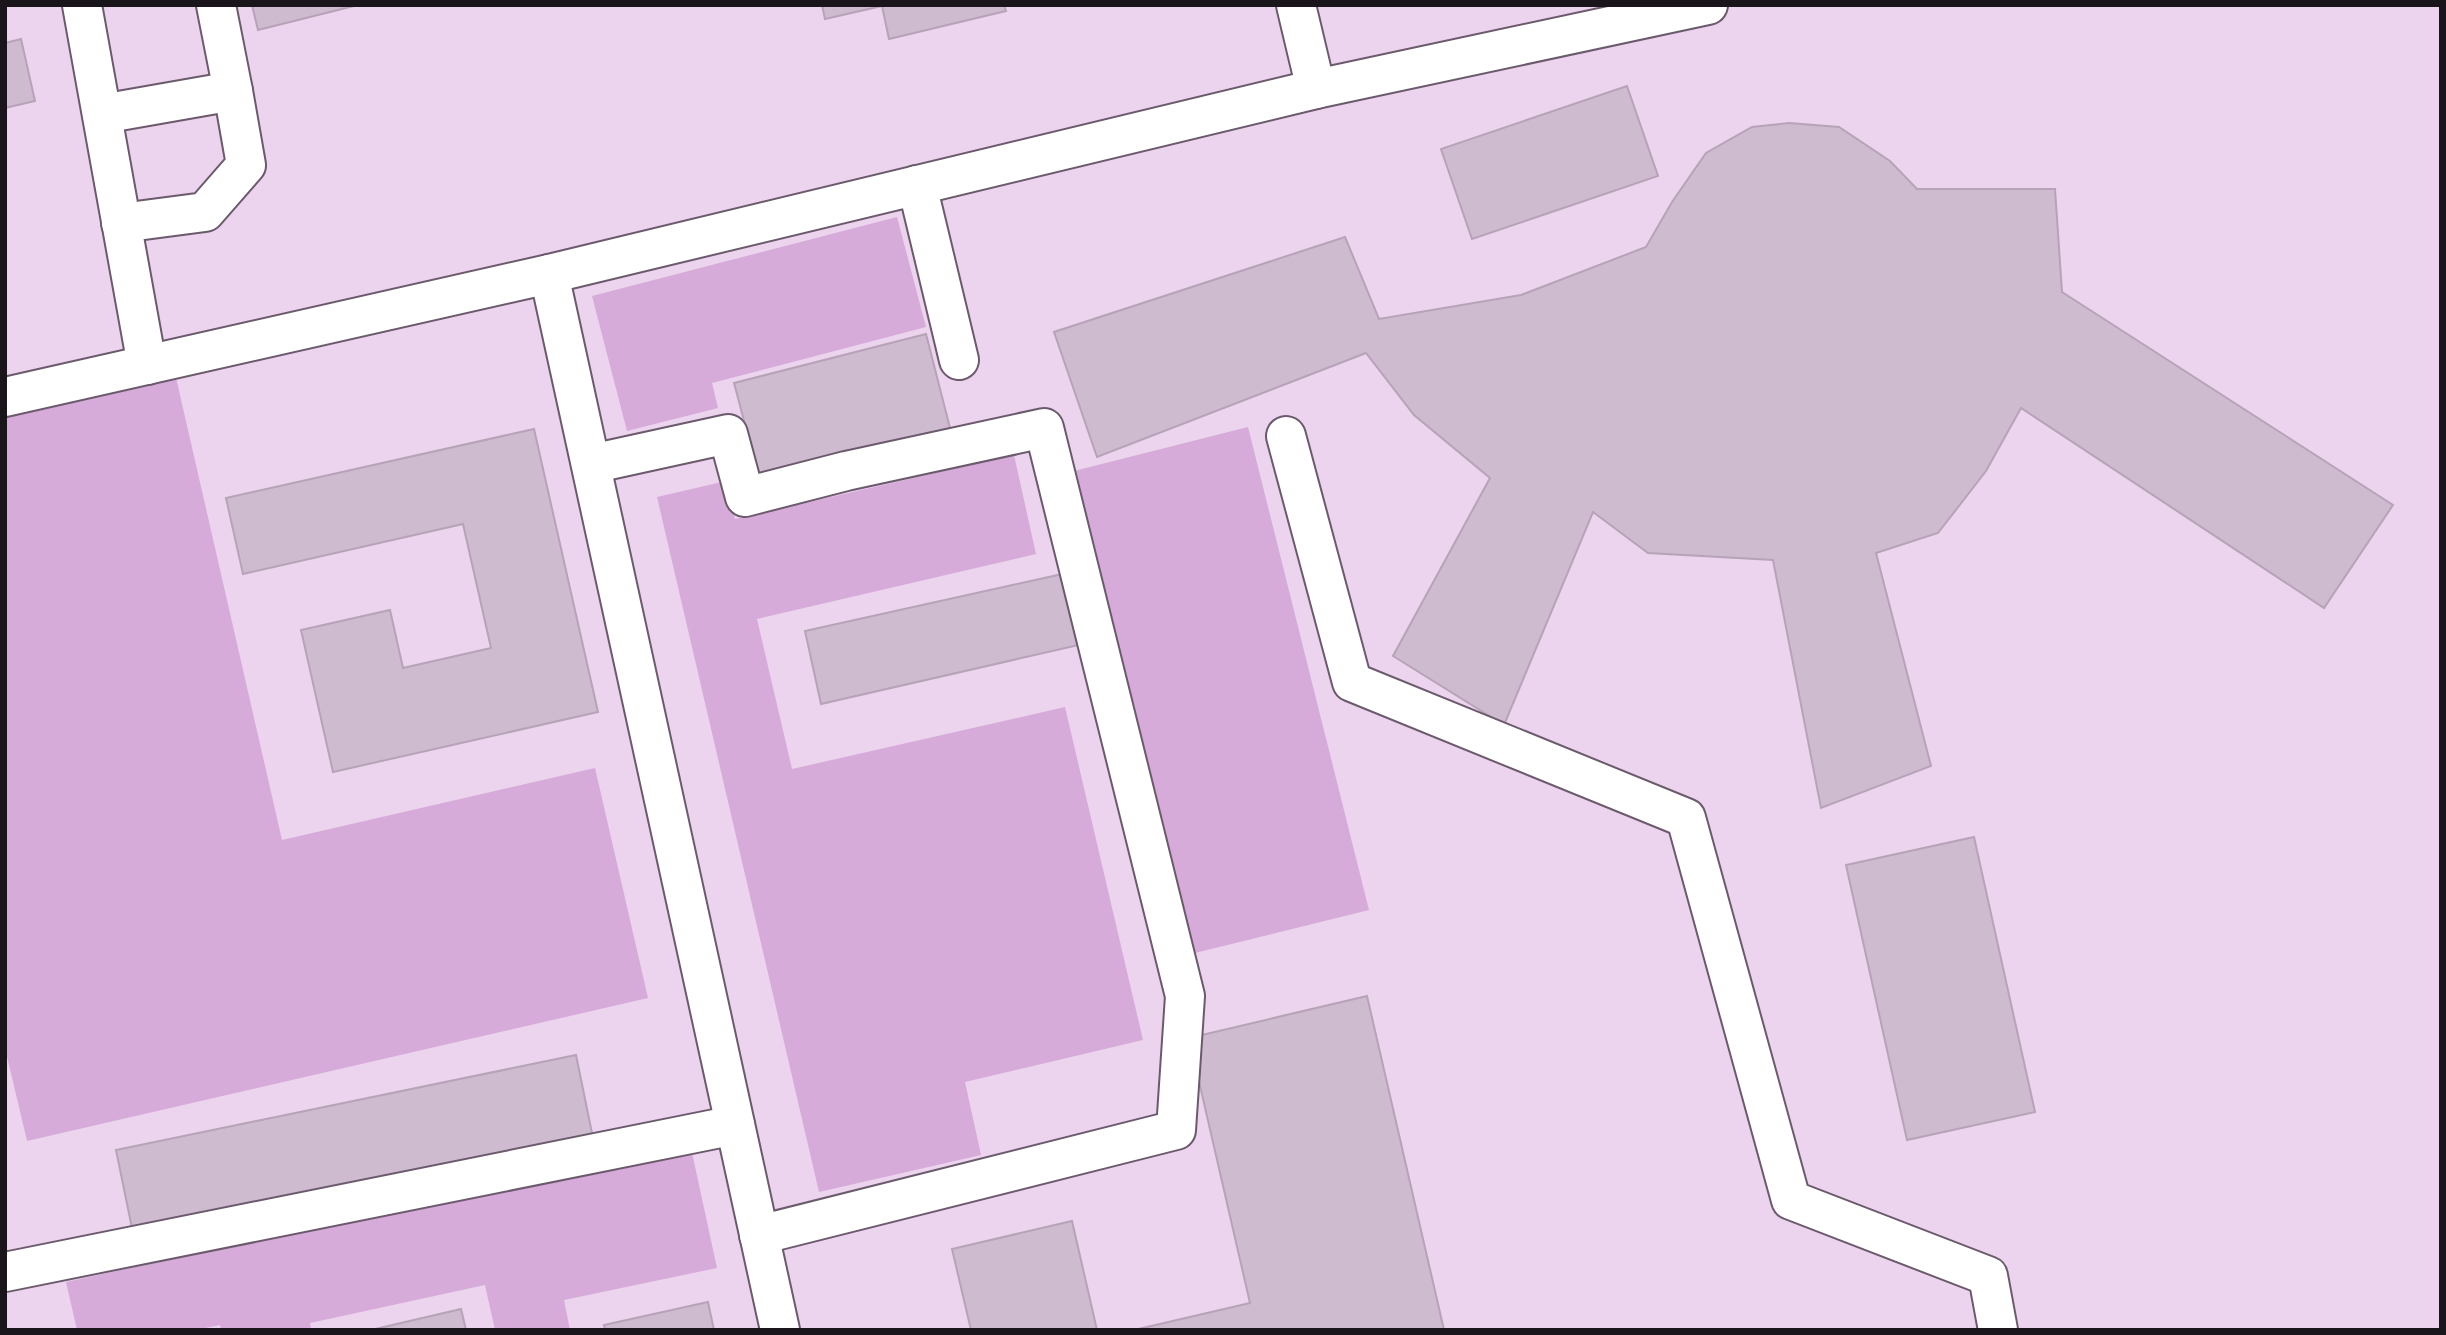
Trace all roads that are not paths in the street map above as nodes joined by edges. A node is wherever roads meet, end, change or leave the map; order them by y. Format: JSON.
{"nodes":[{"id":1,"x":82,"y":5,"type":"edge"},
{"id":2,"x":216,"y":5,"type":"edge"},
{"id":3,"x":1296,"y":5,"type":"edge"},
{"id":4,"x":1708,"y":5,"type":"edge"},
{"id":5,"x":1316,"y":89,"type":"junction"},
{"id":6,"x":233,"y":91,"type":"junction"},
{"id":7,"x":102,"y":114,"type":"junction"},
{"id":8,"x":917,"y":186,"type":"junction"},
{"id":9,"x":121,"y":223,"type":"junction"},
{"id":10,"x":549,"y":274,"type":"junction"},
{"id":11,"x":959,"y":360,"type":"dead end"},
{"id":12,"x":147,"y":365,"type":"junction"},
{"id":13,"x":5,"y":397,"type":"edge"},
{"id":14,"x":1286,"y":436,"type":"dead end"},
{"id":15,"x":591,"y":464,"type":"junction"},
{"id":16,"x":735,"y":1125,"type":"junction"},
{"id":17,"x":759,"y":1235,"type":"junction"},
{"id":18,"x":5,"y":1272,"type":"edge"},
{"id":19,"x":780,"y":1330,"type":"edge"},
{"id":20,"x":1998,"y":1330,"type":"edge"}],
"edges":[{"from":1,"to":7,"type":"lane"},
{"from":2,"to":6,"type":"lane"},
{"from":3,"to":5,"type":"lane"},
{"from":4,"to":5,"type":"lane"},
{"from":5,"to":8,"type":"lane"},
{"from":6,"to":7,"type":"lane"},
{"from":6,"to":9,"type":"lane"},
{"from":7,"to":9,"type":"lane"},
{"from":8,"to":10,"type":"lane"},
{"from":8,"to":11,"type":"lane"},
{"from":9,"to":12,"type":"lane"},
{"from":10,"to":12,"type":"lane"},
{"from":10,"to":15,"type":"lane"},
{"from":12,"to":13,"type":"lane"},
{"from":14,"to":20,"type":"lane"},
{"from":15,"to":16,"type":"lane"},
{"from":15,"to":17,"type":"lane"},
{"from":16,"to":17,"type":"lane"},
{"from":16,"to":18,"type":"lane"},
{"from":17,"to":19,"type":"lane"}]}
